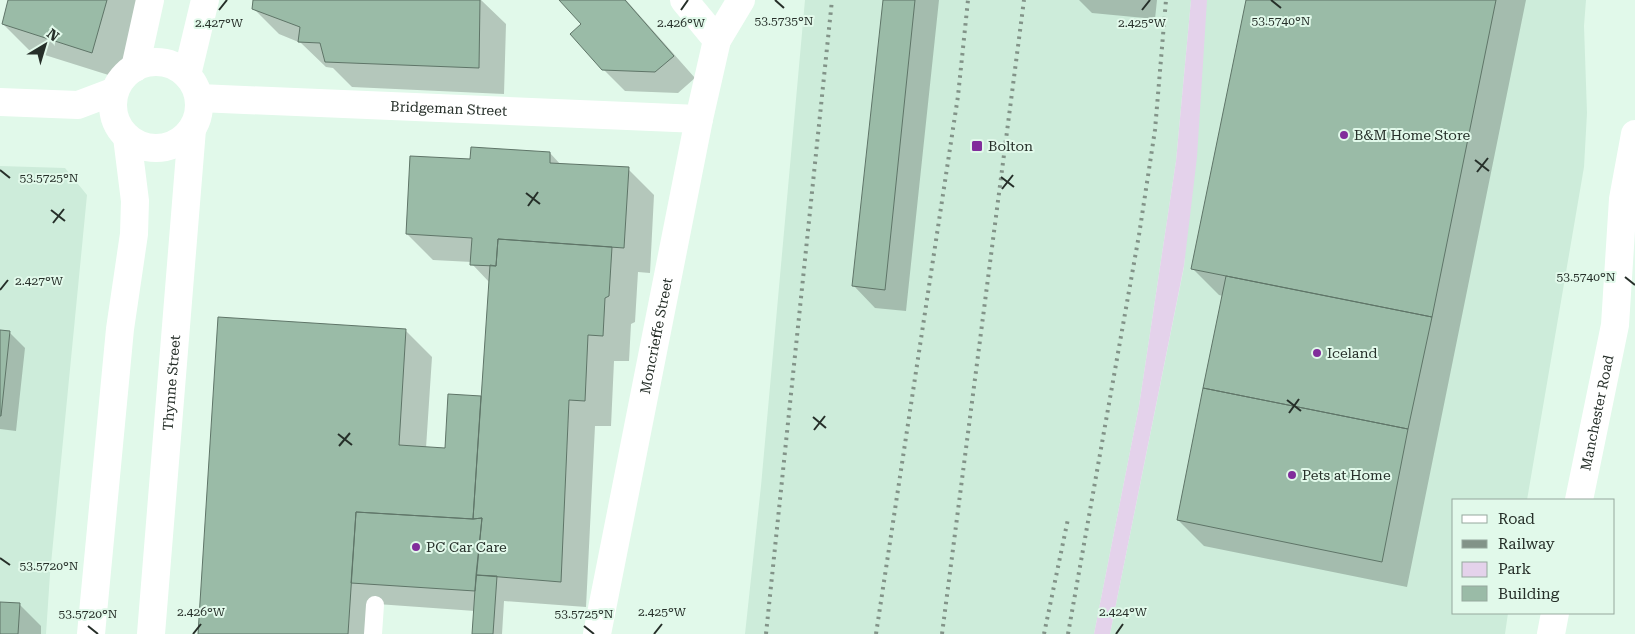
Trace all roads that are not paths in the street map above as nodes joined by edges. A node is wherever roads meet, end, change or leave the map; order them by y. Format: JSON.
{"nodes":[{"id":1,"x":150,"y":0,"type":"edge"},
{"id":2,"x":205,"y":0,"type":"edge"},
{"id":3,"x":684,"y":0,"type":"edge"},
{"id":4,"x":741,"y":0,"type":"edge"},
{"id":5,"x":717,"y":40,"type":"junction"},
{"id":6,"x":135,"y":68,"type":"junction"},
{"id":7,"x":193,"y":87,"type":"junction"},
{"id":8,"x":115,"y":91,"type":"junction"},
{"id":9,"x":0,"y":102,"type":"edge"},
{"id":10,"x":78,"y":105,"type":"junction"},
{"id":11,"x":699,"y":119,"type":"junction"},
{"id":12,"x":192,"y":130,"type":"junction"},
{"id":13,"x":123,"y":132,"type":"junction"},
{"id":14,"x":1635,"y":134,"type":"edge"},
{"id":15,"x":1635,"y":274,"type":"edge"},
{"id":16,"x":1615,"y":325,"type":"junction"},
{"id":17,"x":1579,"y":499,"type":"edge"},
{"id":18,"x":375,"y":605,"type":"dead end"},
{"id":19,"x":1556,"y":614,"type":"edge"},
{"id":20,"x":91,"y":634,"type":"edge"},
{"id":21,"x":151,"y":634,"type":"edge"},
{"id":22,"x":374,"y":634,"type":"edge"},
{"id":23,"x":597,"y":634,"type":"edge"},
{"id":24,"x":1551,"y":634,"type":"edge"}],
"edges":[{"from":1,"to":6,"type":"street"},
{"from":2,"to":7,"type":"street"},
{"from":3,"to":5,"type":"street"},
{"from":4,"to":5,"type":"street","name":"Moncrieffe Street"},
{"from":5,"to":11,"type":"street","name":"Moncrieffe Street"},
{"from":6,"to":7,"type":"street"},
{"from":6,"to":8,"type":"street"},
{"from":7,"to":11,"type":"street","name":"Bridgeman Street"},
{"from":7,"to":12,"type":"street"},
{"from":8,"to":10,"type":"street"},
{"from":8,"to":13,"type":"street"},
{"from":9,"to":10,"type":"street"},
{"from":10,"to":13,"type":"street"},
{"from":11,"to":23,"type":"street","name":"Moncrieffe Street"},
{"from":12,"to":13,"type":"street"},
{"from":12,"to":21,"type":"street","name":"Thynne Street"},
{"from":13,"to":20,"type":"street"},
{"from":14,"to":16,"type":"street","name":"Manchester Road"},
{"from":15,"to":16,"type":"street","name":"Manchester Road"},
{"from":16,"to":17,"type":"street","name":"Manchester Road"},
{"from":18,"to":22,"type":"lane"},
{"from":19,"to":24,"type":"street"}]}
